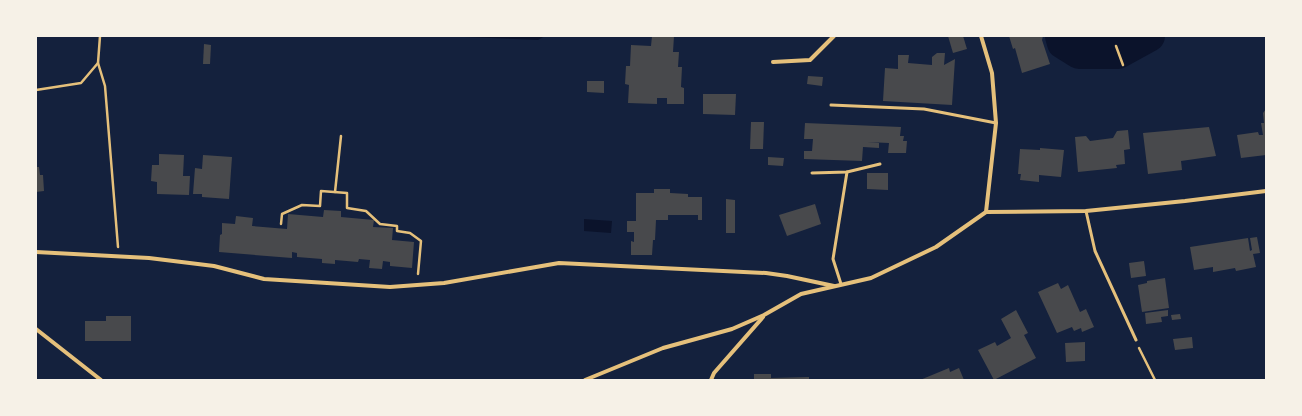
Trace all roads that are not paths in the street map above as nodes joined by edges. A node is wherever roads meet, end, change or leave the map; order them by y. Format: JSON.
{"nodes":[{"id":1,"x":834,"y":36,"type":"edge"},
{"id":2,"x":981,"y":36,"type":"edge"},
{"id":3,"x":772,"y":62,"type":"dead end"},
{"id":4,"x":832,"y":105,"type":"dead end"},
{"id":5,"x":996,"y":123,"type":"junction"},
{"id":6,"x":880,"y":164,"type":"dead end"},
{"id":7,"x":847,"y":172,"type":"junction"},
{"id":8,"x":812,"y":173,"type":"dead end"},
{"id":9,"x":1266,"y":191,"type":"edge"},
{"id":10,"x":1086,"y":211,"type":"junction"},
{"id":11,"x":986,"y":212,"type":"junction"},
{"id":12,"x":36,"y":252,"type":"edge"},
{"id":13,"x":841,"y":284,"type":"junction"},
{"id":14,"x":834,"y":286,"type":"junction"},
{"id":15,"x":764,"y":315,"type":"junction"},
{"id":16,"x":36,"y":329,"type":"edge"},
{"id":17,"x":1136,"y":340,"type":"road end"},
{"id":18,"x":101,"y":380,"type":"edge"},
{"id":19,"x":585,"y":380,"type":"edge"},
{"id":20,"x":711,"y":380,"type":"edge"}],
"edges":[{"from":1,"to":3,"type":"street"},
{"from":2,"to":5,"type":"street"},
{"from":4,"to":5,"type":"lane"},
{"from":5,"to":11,"type":"street"},
{"from":6,"to":7,"type":"lane"},
{"from":7,"to":8,"type":"lane"},
{"from":7,"to":13,"type":"lane"},
{"from":9,"to":10,"type":"street"},
{"from":10,"to":11,"type":"street"},
{"from":10,"to":17,"type":"lane"},
{"from":11,"to":13,"type":"street"},
{"from":12,"to":14,"type":"street"},
{"from":13,"to":14,"type":"street"},
{"from":14,"to":15,"type":"street"},
{"from":15,"to":19,"type":"street"},
{"from":15,"to":20,"type":"street"},
{"from":16,"to":18,"type":"street"}]}
